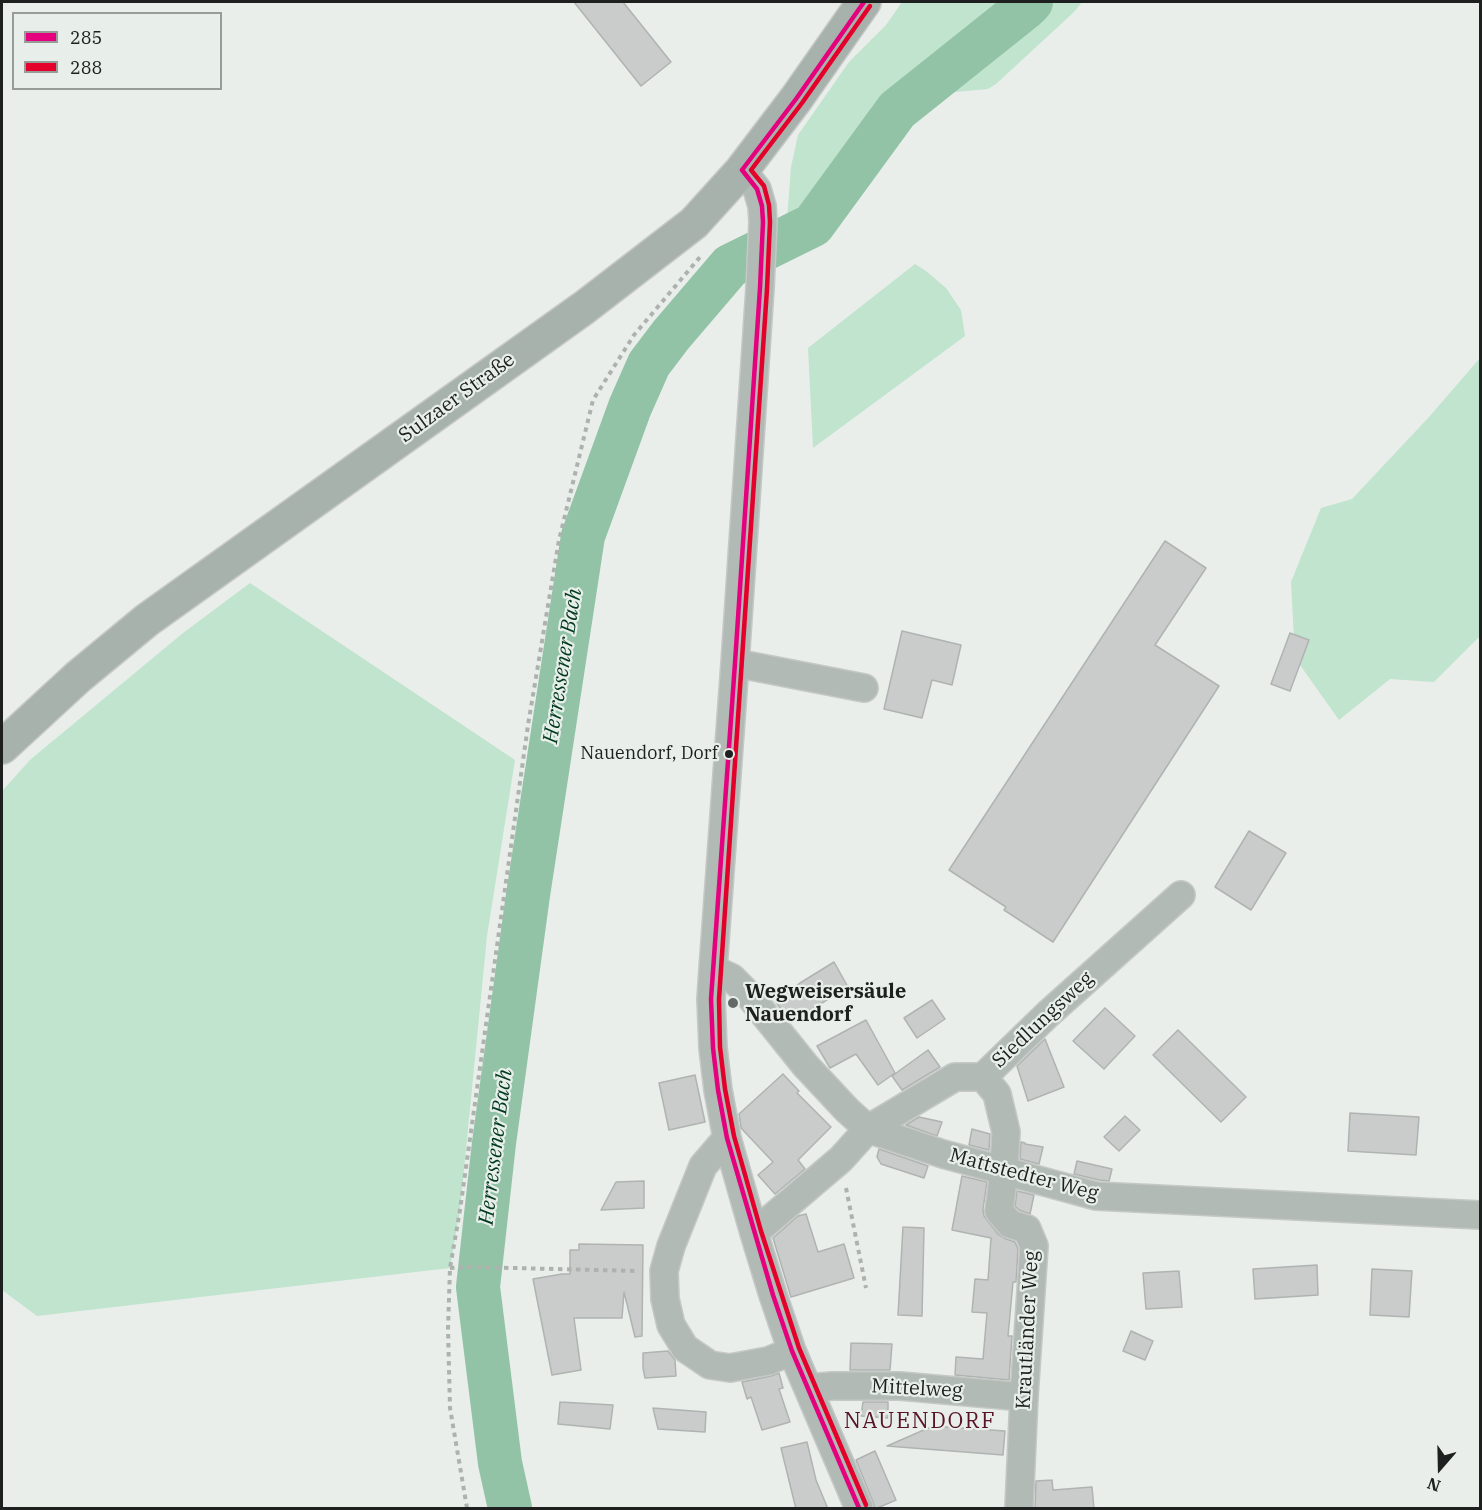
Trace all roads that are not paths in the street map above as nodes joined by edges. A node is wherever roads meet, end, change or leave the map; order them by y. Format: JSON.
{"nodes":[{"id":1,"x":864,"y":2,"type":"edge"},
{"id":2,"x":742,"y":170,"type":"junction"},
{"id":3,"x":735,"y":663,"type":"junction"},
{"id":4,"x":864,"y":688,"type":"dead end"},
{"id":5,"x":2,"y":747,"type":"edge"},
{"id":6,"x":1181,"y":895,"type":"dead end"},
{"id":7,"x":712,"y":969,"type":"junction"},
{"id":8,"x":982,"y":1077,"type":"junction"},
{"id":9,"x":868,"y":1129,"type":"junction"},
{"id":10,"x":727,"y":1138,"type":"junction"},
{"id":11,"x":1004,"y":1171,"type":"junction"},
{"id":12,"x":1480,"y":1215,"type":"edge"},
{"id":13,"x":754,"y":1233,"type":"junction"},
{"id":14,"x":792,"y":1351,"type":"junction"},
{"id":15,"x":809,"y":1388,"type":"junction"},
{"id":16,"x":1024,"y":1397,"type":"junction"},
{"id":17,"x":859,"y":1509,"type":"edge"},
{"id":18,"x":1019,"y":1509,"type":"edge"}],
"edges":[{"from":1,"to":2,"type":"main road","name":"Sulzaer Straße"},
{"from":2,"to":3,"type":"street"},
{"from":2,"to":5,"type":"main road","name":"Sulzaer Straße"},
{"from":3,"to":4,"type":"street"},
{"from":3,"to":7,"type":"street"},
{"from":6,"to":8,"type":"street","name":"Siedlungsweg"},
{"from":7,"to":9,"type":"street","name":"Mattstedter Weg"},
{"from":7,"to":10,"type":"street"},
{"from":8,"to":9,"type":"street","name":"Siedlungsweg"},
{"from":8,"to":11,"type":"street"},
{"from":9,"to":11,"type":"street","name":"Mattstedter Weg"},
{"from":9,"to":13,"type":"street","name":"Siedlungsweg"},
{"from":10,"to":13,"type":"street"},
{"from":10,"to":14,"type":"street"},
{"from":11,"to":12,"type":"street","name":"Mattstedter Weg"},
{"from":11,"to":16,"type":"street","name":"Krautländer Weg"},
{"from":13,"to":14,"type":"street"},
{"from":14,"to":15,"type":"street"},
{"from":15,"to":16,"type":"street","name":"Mittelweg"},
{"from":15,"to":17,"type":"street"},
{"from":16,"to":18,"type":"street","name":"Krautländer Weg"}]}
